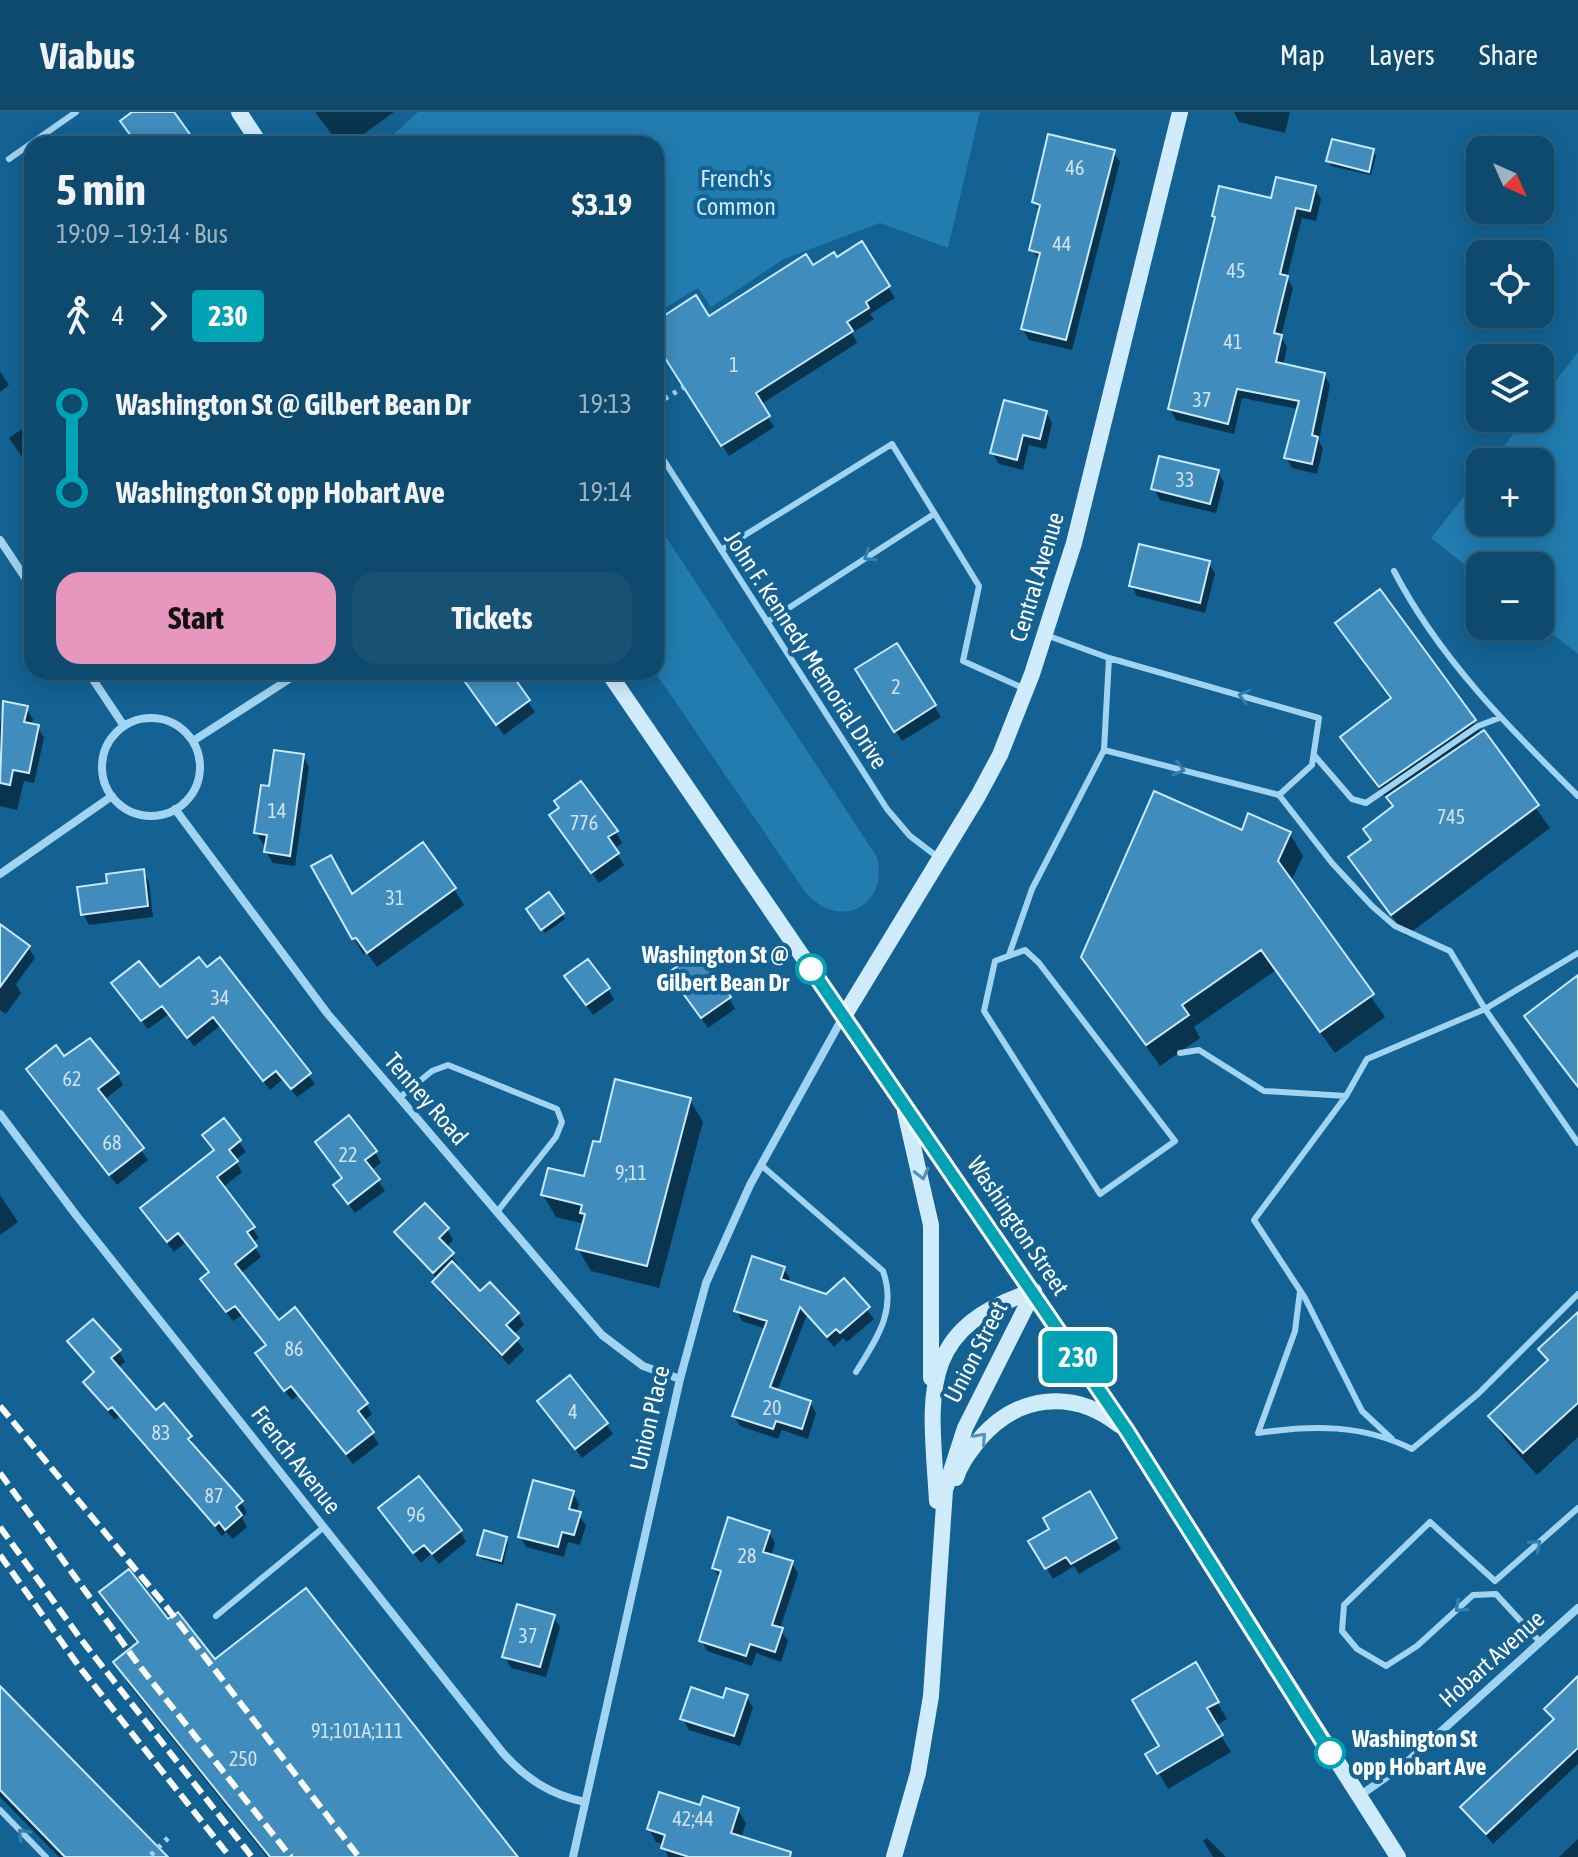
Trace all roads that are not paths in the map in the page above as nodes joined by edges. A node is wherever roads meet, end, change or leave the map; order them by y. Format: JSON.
{"nodes":[{"id":1,"x":76,"y":112,"type":"edge"},
{"id":2,"x":239,"y":112,"type":"edge"},
{"id":3,"x":1180,"y":112,"type":"edge"},
{"id":4,"x":42,"y":136,"type":"edge"},
{"id":5,"x":255,"y":136,"type":"edge"},
{"id":6,"x":24,"y":148,"type":"edge"},
{"id":7,"x":9,"y":159,"type":"dead end"},
{"id":8,"x":664,"y":461,"type":"edge"},
{"id":9,"x":934,"y":514,"type":"junction"},
{"id":10,"x":0,"y":540,"type":"edge"},
{"id":11,"x":721,"y":550,"type":"junction"},
{"id":12,"x":1394,"y":571,"type":"dead end"},
{"id":13,"x":24,"y":576,"type":"edge"},
{"id":14,"x":767,"y":622,"type":"junction"},
{"id":15,"x":1046,"y":635,"type":"junction"},
{"id":16,"x":1109,"y":658,"type":"junction"},
{"id":17,"x":93,"y":680,"type":"edge"},
{"id":18,"x":288,"y":680,"type":"edge"},
{"id":19,"x":613,"y":680,"type":"edge"},
{"id":20,"x":1026,"y":690,"type":"junction"},
{"id":21,"x":1499,"y":718,"type":"junction"},
{"id":22,"x":124,"y":726,"type":"junction"},
{"id":23,"x":193,"y":741,"type":"junction"},
{"id":24,"x":1104,"y":750,"type":"junction"},
{"id":25,"x":1314,"y":755,"type":"junction"},
{"id":26,"x":1279,"y":795,"type":"junction"},
{"id":27,"x":112,"y":796,"type":"junction"},
{"id":28,"x":1578,"y":796,"type":"edge"},
{"id":29,"x":175,"y":809,"type":"junction"},
{"id":30,"x":939,"y":858,"type":"junction"},
{"id":31,"x":0,"y":874,"type":"edge"},
{"id":32,"x":1578,"y":953,"type":"edge"},
{"id":33,"x":1009,"y":955,"type":"junction"},
{"id":34,"x":1485,"y":1009,"type":"junction"},
{"id":35,"x":844,"y":1016,"type":"junction"},
{"id":36,"x":1180,"y":1053,"type":"dead end"},
{"id":37,"x":1346,"y":1096,"type":"junction"},
{"id":38,"x":399,"y":1098,"type":"junction"},
{"id":39,"x":901,"y":1099,"type":"junction"},
{"id":40,"x":0,"y":1114,"type":"edge"},
{"id":41,"x":1578,"y":1143,"type":"edge"},
{"id":42,"x":761,"y":1165,"type":"junction"},
{"id":43,"x":497,"y":1212,"type":"junction"},
{"id":44,"x":1034,"y":1291,"type":"junction"},
{"id":45,"x":1300,"y":1291,"type":"junction"},
{"id":46,"x":1578,"y":1294,"type":"edge"},
{"id":47,"x":856,"y":1372,"type":"dead end"},
{"id":48,"x":680,"y":1379,"type":"junction"},
{"id":49,"x":931,"y":1392,"type":"junction"},
{"id":50,"x":1127,"y":1431,"type":"junction"},
{"id":51,"x":1392,"y":1439,"type":"junction"},
{"id":52,"x":1578,"y":1508,"type":"edge"},
{"id":53,"x":324,"y":1527,"type":"junction"},
{"id":54,"x":940,"y":1562,"type":"junction"},
{"id":55,"x":1578,"y":1608,"type":"edge"},
{"id":56,"x":216,"y":1616,"type":"dead end"},
{"id":57,"x":1540,"y":1642,"type":"junction"},
{"id":58,"x":1358,"y":1797,"type":"junction"},
{"id":59,"x":585,"y":1802,"type":"junction"},
{"id":60,"x":0,"y":1810,"type":"edge"},
{"id":61,"x":46,"y":1857,"type":"edge"},
{"id":62,"x":573,"y":1857,"type":"edge"},
{"id":63,"x":894,"y":1857,"type":"edge"},
{"id":64,"x":1398,"y":1857,"type":"edge"}],
"edges":[{"from":1,"to":4,"type":"lane"},
{"from":2,"to":5,"type":"main road"},
{"from":3,"to":15,"type":"main road","name":"Central Avenue"},
{"from":6,"to":7,"type":"lane"},
{"from":8,"to":11,"type":"lane","name":"John F. Kennedy Memorial Drive"},
{"from":9,"to":11,"type":"lane"},
{"from":9,"to":14,"type":"lane","one_way":true},
{"from":9,"to":20,"type":"lane"},
{"from":10,"to":13,"type":"street"},
{"from":11,"to":14,"type":"lane","name":"John F. Kennedy Memorial Drive"},
{"from":12,"to":21,"type":"lane"},
{"from":14,"to":30,"type":"lane","name":"John F. Kennedy Memorial Drive"},
{"from":15,"to":16,"type":"lane"},
{"from":15,"to":20,"type":"main road","name":"Central Avenue"},
{"from":16,"to":24,"type":"lane"},
{"from":25,"to":16,"type":"lane","one_way":true},
{"from":17,"to":22,"type":"street"},
{"from":18,"to":23,"type":"street"},
{"from":19,"to":35,"type":"main road","name":"Washington Street"},
{"from":20,"to":30,"type":"main road","name":"Central Avenue"},
{"from":21,"to":25,"type":"lane"},
{"from":21,"to":28,"type":"lane"},
{"from":22,"to":23,"type":"street"},
{"from":22,"to":27,"type":"street"},
{"from":23,"to":29,"type":"street"},
{"from":24,"to":26,"type":"lane","one_way":true},
{"from":24,"to":33,"type":"lane"},
{"from":25,"to":26,"type":"lane"},
{"from":26,"to":34,"type":"lane"},
{"from":27,"to":29,"type":"street"},
{"from":27,"to":31,"type":"street"},
{"from":29,"to":38,"type":"street","name":"Tenney Road"},
{"from":30,"to":35,"type":"main road","name":"Central Avenue"},
{"from":32,"to":34,"type":"lane"},
{"from":33,"to":33,"type":"lane"},
{"from":34,"to":37,"type":"lane"},
{"from":34,"to":41,"type":"lane"},
{"from":35,"to":39,"type":"main road","name":"Washington Street"},
{"from":35,"to":42,"type":"street","name":"Union Place"},
{"from":36,"to":37,"type":"lane"},
{"from":37,"to":45,"type":"lane"},
{"from":38,"to":43,"type":"street","name":"Tenney Road"},
{"from":38,"to":43,"type":"lane"},
{"from":39,"to":44,"type":"main road","name":"Washington Street"},
{"from":39,"to":49,"type":"main road","one_way":true},
{"from":40,"to":53,"type":"street","name":"French Avenue"},
{"from":42,"to":47,"type":"lane"},
{"from":42,"to":48,"type":"street","name":"Union Place"},
{"from":43,"to":48,"type":"street","name":"Tenney Road"},
{"from":44,"to":49,"type":"main road","name":"Union Street"},
{"from":44,"to":50,"type":"main road","name":"Washington Street"},
{"from":44,"to":54,"type":"main road","name":"Union Street"},
{"from":45,"to":51,"type":"lane"},
{"from":45,"to":51,"type":"lane"},
{"from":46,"to":51,"type":"lane"},
{"from":48,"to":59,"type":"street","name":"Union Place"},
{"from":49,"to":54,"type":"main road","name":"Union Street"},
{"from":54,"to":50,"type":"main road","one_way":true},
{"from":50,"to":58,"type":"main road","name":"Washington Street"},
{"from":57,"to":52,"type":"lane","one_way":true},
{"from":53,"to":56,"type":"lane"},
{"from":53,"to":59,"type":"street","name":"French Avenue"},
{"from":54,"to":63,"type":"main road","name":"Union Street"},
{"from":55,"to":57,"type":"street","name":"Hobart Avenue"},
{"from":57,"to":58,"type":"street","name":"Hobart Avenue"},
{"from":58,"to":64,"type":"main road","name":"Washington Street"},
{"from":59,"to":62,"type":"street","name":"Union Place"},
{"from":61,"to":60,"type":"lane","one_way":true}]}
